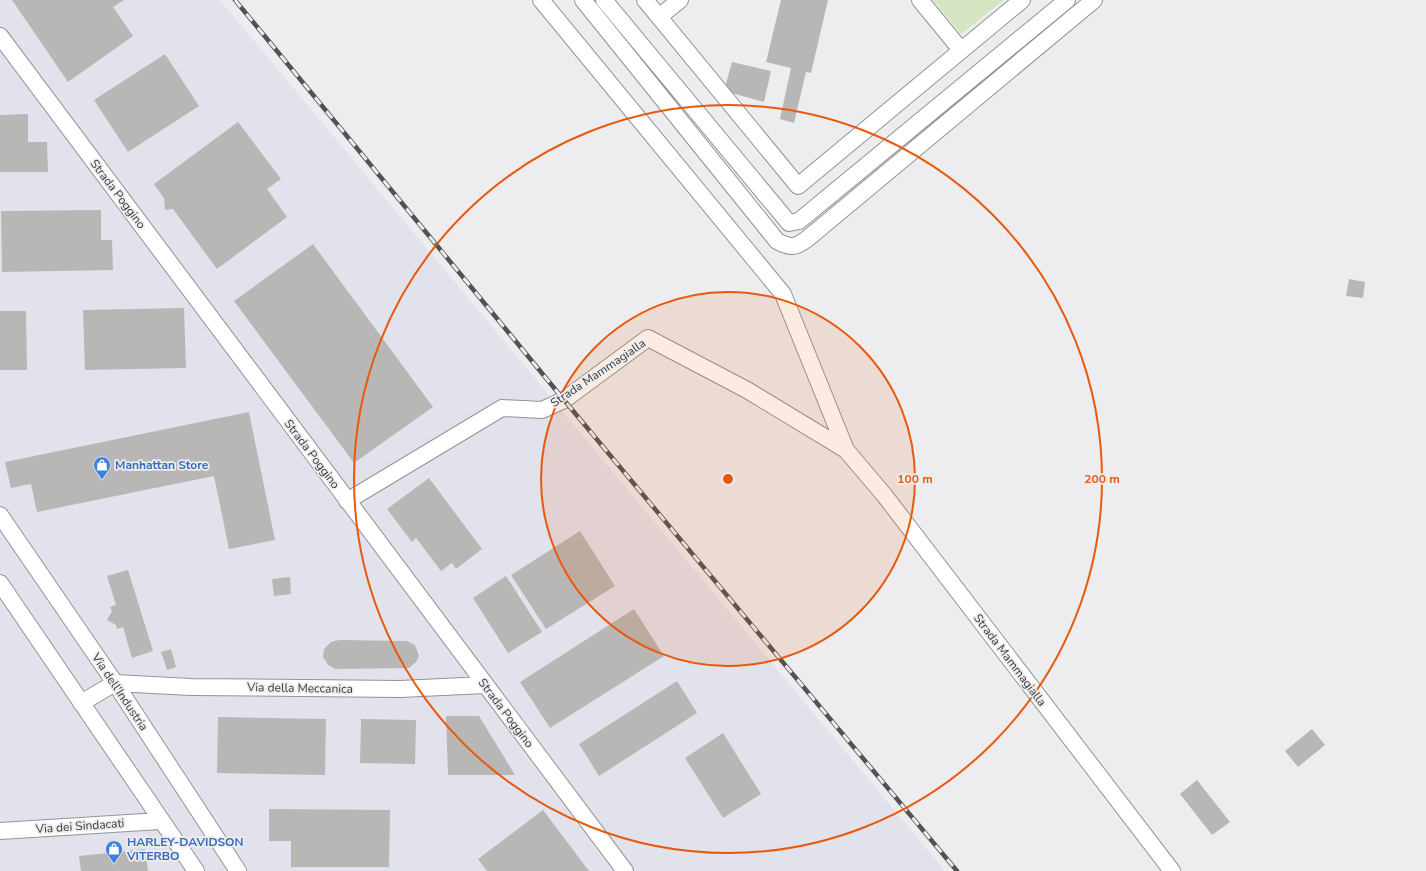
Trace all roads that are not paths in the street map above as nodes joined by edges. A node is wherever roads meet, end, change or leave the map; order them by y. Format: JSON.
{"nodes":[{"id":1,"x":542,"y":0,"type":"edge"},
{"id":2,"x":583,"y":0,"type":"edge"},
{"id":3,"x":604,"y":0,"type":"edge"},
{"id":4,"x":645,"y":0,"type":"edge"},
{"id":5,"x":680,"y":0,"type":"edge"},
{"id":6,"x":920,"y":0,"type":"edge"},
{"id":7,"x":1022,"y":0,"type":"edge"},
{"id":8,"x":1067,"y":0,"type":"edge"},
{"id":9,"x":1094,"y":0,"type":"edge"},
{"id":10,"x":659,"y":17,"type":"junction"},
{"id":11,"x":0,"y":36,"type":"edge"},
{"id":12,"x":962,"y":50,"type":"junction"},
{"id":13,"x":846,"y":450,"type":"junction"},
{"id":14,"x":347,"y":501,"type":"junction"},
{"id":15,"x":0,"y":515,"type":"edge"},
{"id":16,"x":0,"y":583,"type":"edge"},
{"id":17,"x":115,"y":683,"type":"junction"},
{"id":18,"x":485,"y":685,"type":"junction"},
{"id":19,"x":81,"y":703,"type":"junction"},
{"id":20,"x":160,"y":821,"type":"junction"},
{"id":21,"x":0,"y":831,"type":"edge"},
{"id":22,"x":196,"y":871,"type":"edge"},
{"id":23,"x":238,"y":871,"type":"edge"},
{"id":24,"x":625,"y":871,"type":"edge"},
{"id":25,"x":1172,"y":871,"type":"edge"}],
"edges":[{"from":1,"to":13,"type":"street","name":"Strada Mammagialla"},
{"from":2,"to":9,"type":"street"},
{"from":3,"to":8,"type":"street"},
{"from":4,"to":10,"type":"street"},
{"from":5,"to":10,"type":"street"},
{"from":6,"to":12,"type":"street"},
{"from":7,"to":12,"type":"street"},
{"from":10,"to":12,"type":"street"},
{"from":11,"to":14,"type":"street","name":"Strada Poggino"},
{"from":13,"to":14,"type":"street","name":"Strada Mammagialla"},
{"from":13,"to":25,"type":"street","name":"Strada Mammagialla"},
{"from":14,"to":18,"type":"street","name":"Strada Poggino"},
{"from":15,"to":17,"type":"street","name":"Via dell'Industria"},
{"from":16,"to":19,"type":"street"},
{"from":17,"to":18,"type":"street","name":"Via della Meccanica"},
{"from":17,"to":19,"type":"street"},
{"from":17,"to":23,"type":"street","name":"Via dell'Industria"},
{"from":18,"to":24,"type":"street","name":"Strada Poggino"},
{"from":19,"to":20,"type":"street"},
{"from":20,"to":21,"type":"street","name":"Via dei Sindacati"},
{"from":20,"to":22,"type":"street"}]}
